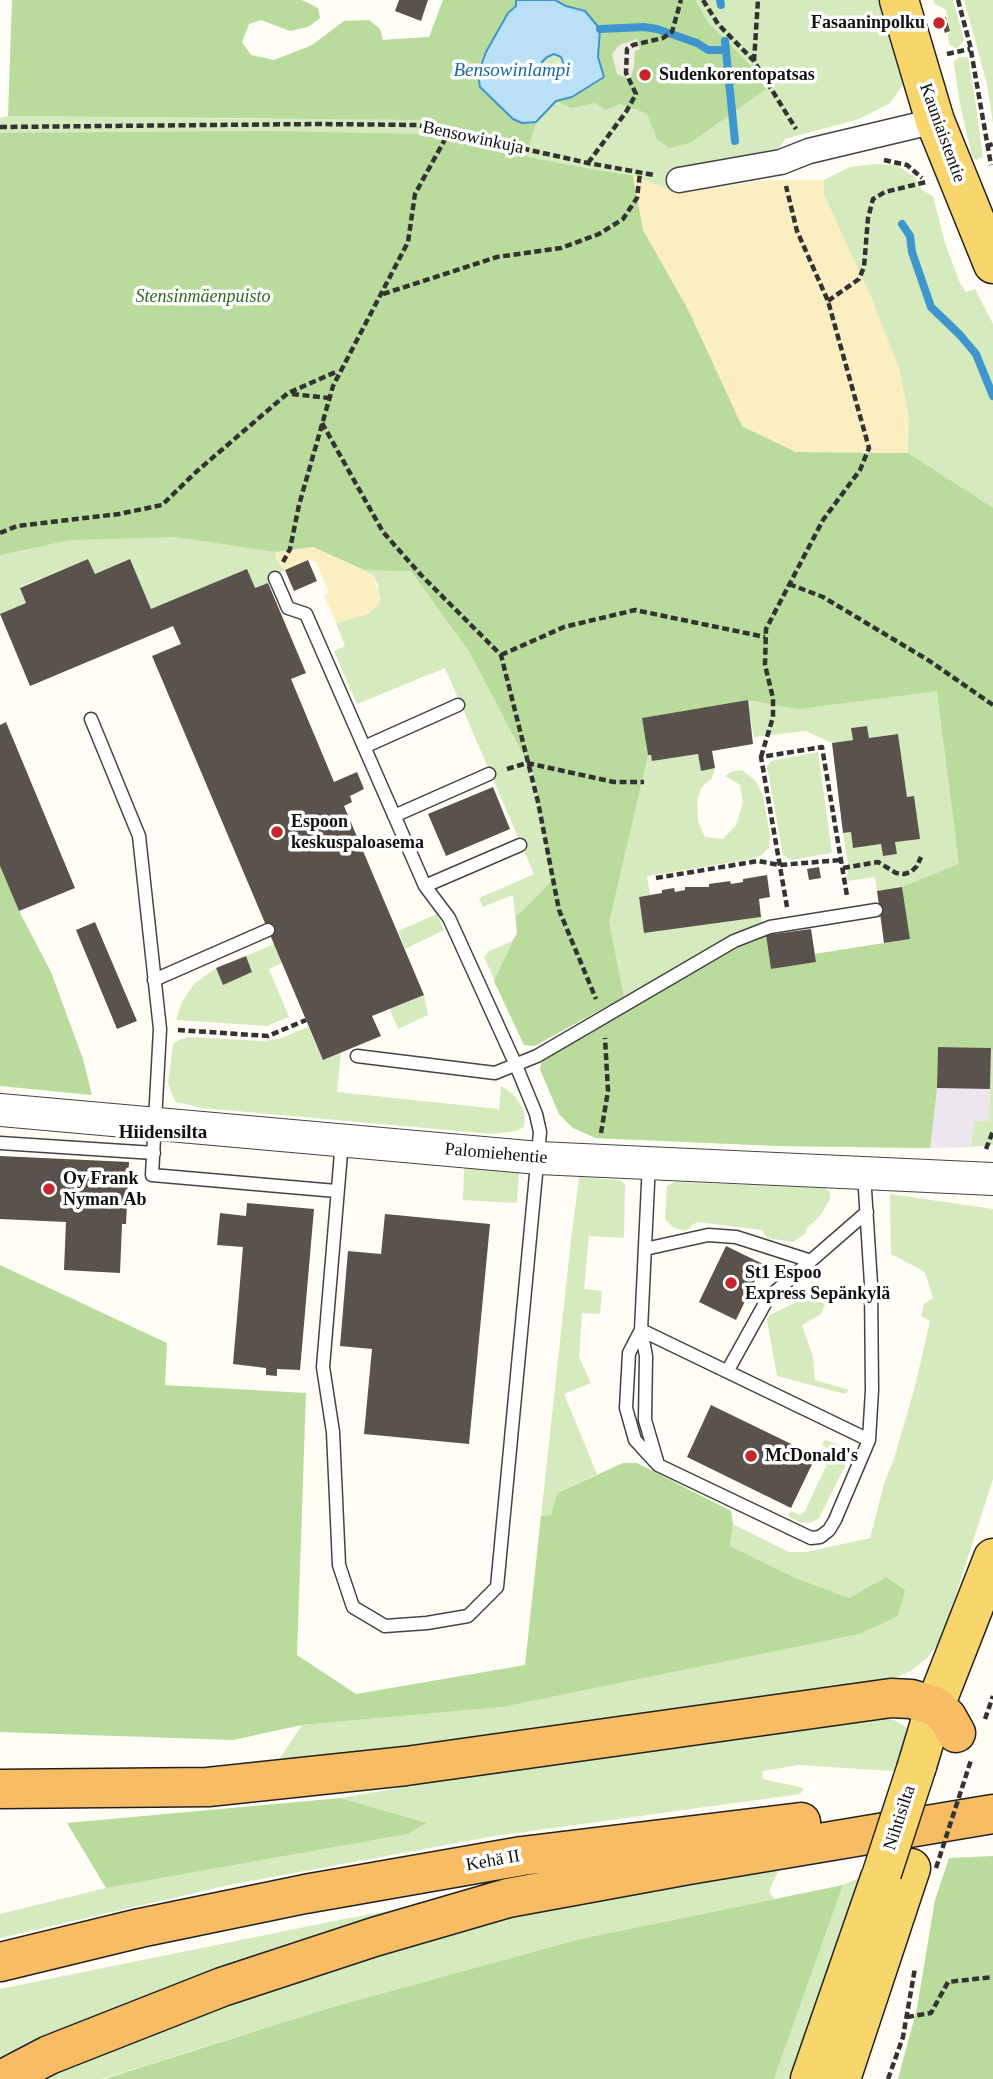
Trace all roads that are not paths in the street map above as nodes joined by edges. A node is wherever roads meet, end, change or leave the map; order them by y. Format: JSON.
{"nodes":[{"id":1,"x":898,"y":0,"type":"edge"},
{"id":2,"x":935,"y":121,"type":"junction"},
{"id":3,"x":679,"y":180,"type":"road end"},
{"id":4,"x":993,"y":264,"type":"edge"},
{"id":5,"x":275,"y":578,"type":"road end"},
{"id":6,"x":458,"y":705,"type":"dead end"},
{"id":7,"x":91,"y":719,"type":"dead end"},
{"id":8,"x":364,"y":747,"type":"junction"},
{"id":9,"x":489,"y":774,"type":"road end"},
{"id":10,"x":394,"y":816,"type":"junction"},
{"id":11,"x":520,"y":845,"type":"dead end"},
{"id":12,"x":425,"y":886,"type":"junction"},
{"id":13,"x":876,"y":911,"type":"dead end"},
{"id":14,"x":268,"y":930,"type":"dead end"},
{"id":15,"x":154,"y":979,"type":"junction"},
{"id":16,"x":357,"y":1056,"type":"dead end"},
{"id":17,"x":515,"y":1063,"type":"junction"},
{"id":18,"x":0,"y":1110,"type":"edge"},
{"id":19,"x":155,"y":1139,"type":"junction"},
{"id":20,"x":342,"y":1141,"type":"junction"},
{"id":21,"x":0,"y":1143,"type":"edge"},
{"id":22,"x":539,"y":1158,"type":"junction"},
{"id":23,"x":649,"y":1163,"type":"junction"},
{"id":24,"x":990,"y":1164,"type":"edge"},
{"id":25,"x":864,"y":1174,"type":"junction"},
{"id":26,"x":337,"y":1191,"type":"junction"},
{"id":27,"x":867,"y":1212,"type":"junction"},
{"id":28,"x":645,"y":1249,"type":"junction"},
{"id":29,"x":811,"y":1261,"type":"junction"},
{"id":30,"x":641,"y":1330,"type":"junction"},
{"id":31,"x":728,"y":1370,"type":"junction"},
{"id":32,"x":869,"y":1440,"type":"junction"},
{"id":33,"x":658,"y":1465,"type":"junction"},
{"id":34,"x":993,"y":1558,"type":"edge"},
{"id":35,"x":993,"y":1576,"type":"edge"},
{"id":36,"x":945,"y":1745,"type":"junction"},
{"id":37,"x":0,"y":1789,"type":"edge"},
{"id":38,"x":993,"y":1812,"type":"edge"},
{"id":39,"x":910,"y":1870,"type":"junction"},
{"id":40,"x":0,"y":1962,"type":"edge"},
{"id":41,"x":3,"y":2079,"type":"edge"},
{"id":42,"x":810,"y":2079,"type":"edge"},
{"id":43,"x":841,"y":2079,"type":"edge"}],
"edges":[{"from":1,"to":2,"type":"main road","name":"Kauniaistentie"},
{"from":2,"to":3,"type":"street"},
{"from":2,"to":4,"type":"main road","name":"Kauniaistentie"},
{"from":5,"to":8,"type":"lane"},
{"from":6,"to":8,"type":"lane"},
{"from":7,"to":15,"type":"lane"},
{"from":8,"to":10,"type":"lane"},
{"from":9,"to":10,"type":"lane"},
{"from":10,"to":12,"type":"lane"},
{"from":11,"to":12,"type":"lane"},
{"from":12,"to":17,"type":"lane"},
{"from":13,"to":17,"type":"lane"},
{"from":14,"to":15,"type":"lane"},
{"from":15,"to":19,"type":"lane"},
{"from":16,"to":17,"type":"lane"},
{"from":17,"to":22,"type":"lane"},
{"from":18,"to":19,"type":"street","name":"Palomiehentie"},
{"from":19,"to":20,"type":"street","name":"Palomiehentie"},
{"from":19,"to":21,"type":"lane"},
{"from":19,"to":26,"type":"lane"},
{"from":20,"to":22,"type":"street","name":"Palomiehentie"},
{"from":20,"to":26,"type":"lane"},
{"from":22,"to":23,"type":"street","name":"Palomiehentie"},
{"from":22,"to":26,"type":"lane"},
{"from":23,"to":25,"type":"street","name":"Palomiehentie"},
{"from":23,"to":28,"type":"lane"},
{"from":24,"to":25,"type":"street","name":"Palomiehentie"},
{"from":25,"to":27,"type":"lane"},
{"from":27,"to":29,"type":"lane"},
{"from":27,"to":32,"type":"lane"},
{"from":28,"to":29,"type":"lane"},
{"from":28,"to":30,"type":"lane"},
{"from":29,"to":31,"type":"lane"},
{"from":30,"to":31,"type":"lane"},
{"from":30,"to":33,"type":"lane"},
{"from":30,"to":33,"type":"lane"},
{"from":31,"to":32,"type":"lane"},
{"from":32,"to":33,"type":"lane"},
{"from":34,"to":36,"type":"main road","name":"Nihtisilta"},
{"from":35,"to":36,"type":"main road","name":"Nihtisilta"},
{"from":36,"to":37,"type":"highway"},
{"from":36,"to":39,"type":"main road","name":"Nihtisilta","bridge":true},
{"from":38,"to":40,"type":"highway","name":"Kehä II"},
{"from":38,"to":41,"type":"highway"},
{"from":39,"to":42,"type":"main road","name":"Nihtisilta"},
{"from":39,"to":43,"type":"main road","name":"Nihtisilta"}]}
